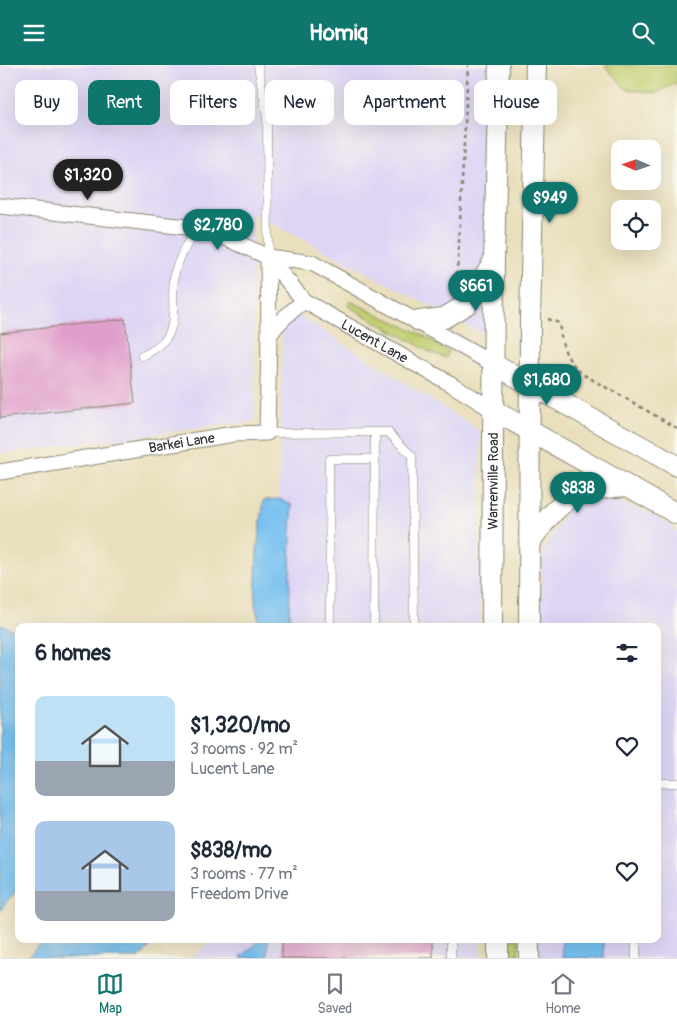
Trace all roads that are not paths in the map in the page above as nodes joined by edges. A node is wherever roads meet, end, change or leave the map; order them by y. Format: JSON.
{"nodes":[{"id":1,"x":258,"y":65,"type":"edge"},
{"id":2,"x":499,"y":65,"type":"edge"},
{"id":3,"x":536,"y":65,"type":"edge"},
{"id":4,"x":0,"y":206,"type":"edge"},
{"id":5,"x":195,"y":228,"type":"junction"},
{"id":6,"x":268,"y":257,"type":"junction"},
{"id":7,"x":494,"y":261,"type":"junction"},
{"id":8,"x":304,"y":301,"type":"junction"},
{"id":9,"x":419,"y":321,"type":"junction"},
{"id":10,"x":269,"y":336,"type":"junction"},
{"id":11,"x":142,"y":356,"type":"dead end"},
{"id":12,"x":493,"y":364,"type":"junction"},
{"id":13,"x":530,"y":383,"type":"junction"},
{"id":14,"x":493,"y":410,"type":"junction"},
{"id":15,"x":530,"y":430,"type":"junction"},
{"id":16,"x":375,"y":432,"type":"junction"},
{"id":17,"x":267,"y":433,"type":"junction"},
{"id":18,"x":375,"y":459,"type":"junction"},
{"id":19,"x":677,"y":467,"type":"edge"},
{"id":20,"x":0,"y":472,"type":"edge"},
{"id":21,"x":626,"y":486,"type":"junction"},
{"id":22,"x":677,"y":514,"type":"edge"},
{"id":23,"x":530,"y":542,"type":"junction"},
{"id":24,"x":330,"y":623,"type":"edge"},
{"id":25,"x":374,"y":623,"type":"edge"},
{"id":26,"x":414,"y":623,"type":"edge"},
{"id":27,"x":492,"y":623,"type":"edge"},
{"id":28,"x":529,"y":623,"type":"edge"},
{"id":29,"x":661,"y":783,"type":"edge"},
{"id":30,"x":677,"y":783,"type":"edge"},
{"id":31,"x":451,"y":943,"type":"edge"},
{"id":32,"x":498,"y":943,"type":"edge"},
{"id":33,"x":529,"y":943,"type":"edge"},
{"id":34,"x":636,"y":943,"type":"edge"},
{"id":35,"x":451,"y":958,"type":"edge"},
{"id":36,"x":498,"y":958,"type":"edge"},
{"id":37,"x":529,"y":958,"type":"edge"},
{"id":38,"x":636,"y":958,"type":"edge"}],
"edges":[{"from":1,"to":6,"type":"lane"},
{"from":2,"to":7,"type":"main road","name":"Warrenville Road"},
{"from":3,"to":13,"type":"main road"},
{"from":4,"to":5,"type":"street","name":"Lucent Lane"},
{"from":5,"to":6,"type":"street","name":"Lucent Lane"},
{"from":5,"to":11,"type":"lane"},
{"from":6,"to":8,"type":"street","name":"Lucent Lane"},
{"from":6,"to":9,"type":"street","name":"Lucent Lane"},
{"from":6,"to":10,"type":"street"},
{"from":7,"to":9,"type":"main road"},
{"from":7,"to":12,"type":"main road","name":"Warrenville Road"},
{"from":8,"to":10,"type":"street"},
{"from":8,"to":14,"type":"street","name":"Lucent Lane"},
{"from":9,"to":12,"type":"street","name":"Lucent Lane"},
{"from":10,"to":17,"type":"street"},
{"from":12,"to":13,"type":"main road"},
{"from":12,"to":14,"type":"main road","name":"Warrenville Road"},
{"from":13,"to":15,"type":"main road"},
{"from":13,"to":19,"type":"main road"},
{"from":14,"to":15,"type":"main road"},
{"from":14,"to":27,"type":"main road","name":"Warrenville Road"},
{"from":15,"to":21,"type":"main road"},
{"from":15,"to":23,"type":"main road"},
{"from":16,"to":17,"type":"lane"},
{"from":16,"to":18,"type":"lane"},
{"from":16,"to":26,"type":"lane"},
{"from":17,"to":20,"type":"street","name":"Barkei Lane"},
{"from":18,"to":24,"type":"lane"},
{"from":18,"to":25,"type":"lane"},
{"from":21,"to":22,"type":"main road"},
{"from":21,"to":23,"type":"main road"},
{"from":23,"to":28,"type":"main road"},
{"from":29,"to":30,"type":"lane"},
{"from":31,"to":35,"type":"lane"},
{"from":32,"to":36,"type":"main road"},
{"from":33,"to":37,"type":"main road"},
{"from":34,"to":38,"type":"lane"}]}
